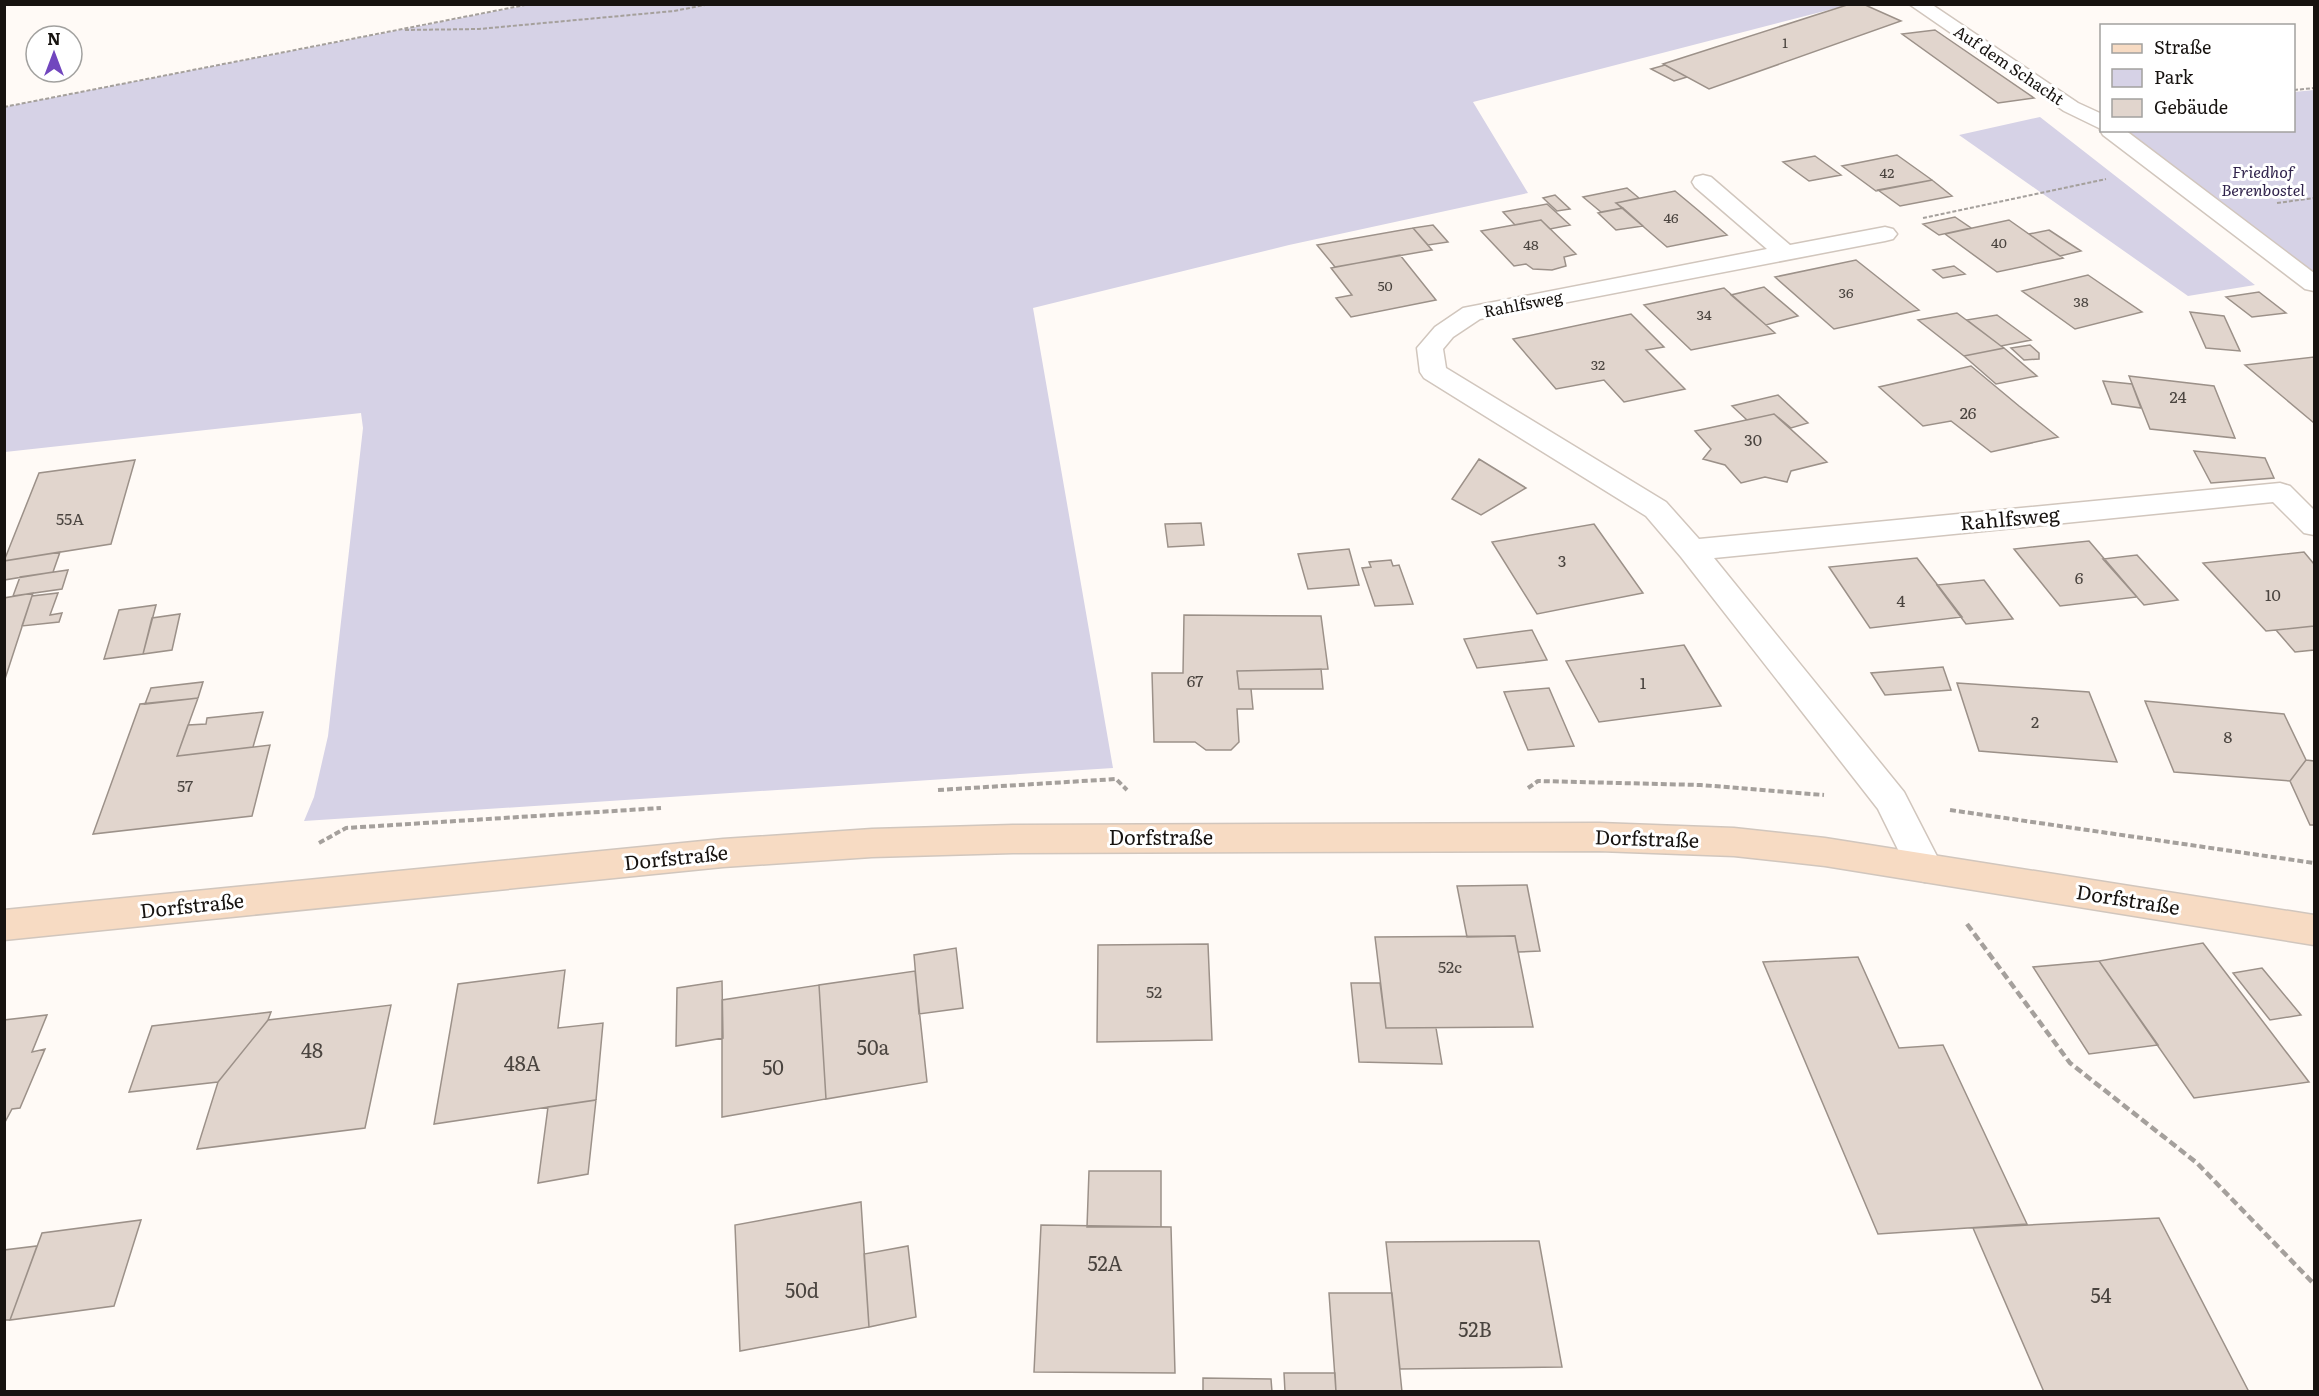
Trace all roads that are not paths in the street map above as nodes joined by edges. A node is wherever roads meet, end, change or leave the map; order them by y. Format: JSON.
{"nodes":[{"id":1,"x":1918,"y":4,"type":"edge"},
{"id":2,"x":2100,"y":122,"type":"edge"},
{"id":3,"x":2114,"y":132,"type":"edge"},
{"id":4,"x":1702,"y":182,"type":"dead end"},
{"id":5,"x":1885,"y":234,"type":"road end"},
{"id":6,"x":1785,"y":253,"type":"junction"},
{"id":7,"x":2314,"y":284,"type":"edge"},
{"id":8,"x":2314,"y":526,"type":"edge"},
{"id":9,"x":1692,"y":550,"type":"junction"},
{"id":10,"x":1925,"y":868,"type":"junction"},
{"id":11,"x":4,"y":925,"type":"edge"},
{"id":12,"x":2314,"y":930,"type":"edge"}],
"edges":[{"from":1,"to":2,"type":"street","name":"Auf dem Schacht"},
{"from":3,"to":7,"type":"street"},
{"from":4,"to":6,"type":"street"},
{"from":5,"to":6,"type":"street","name":"Rahlfsweg"},
{"from":6,"to":9,"type":"street","name":"Rahlfsweg"},
{"from":8,"to":9,"type":"street","name":"Rahlfsweg"},
{"from":9,"to":10,"type":"street","name":"Rahlfsweg"},
{"from":10,"to":11,"type":"street","name":"Dorfstraße"},
{"from":10,"to":12,"type":"street","name":"Dorfstraße"}]}
